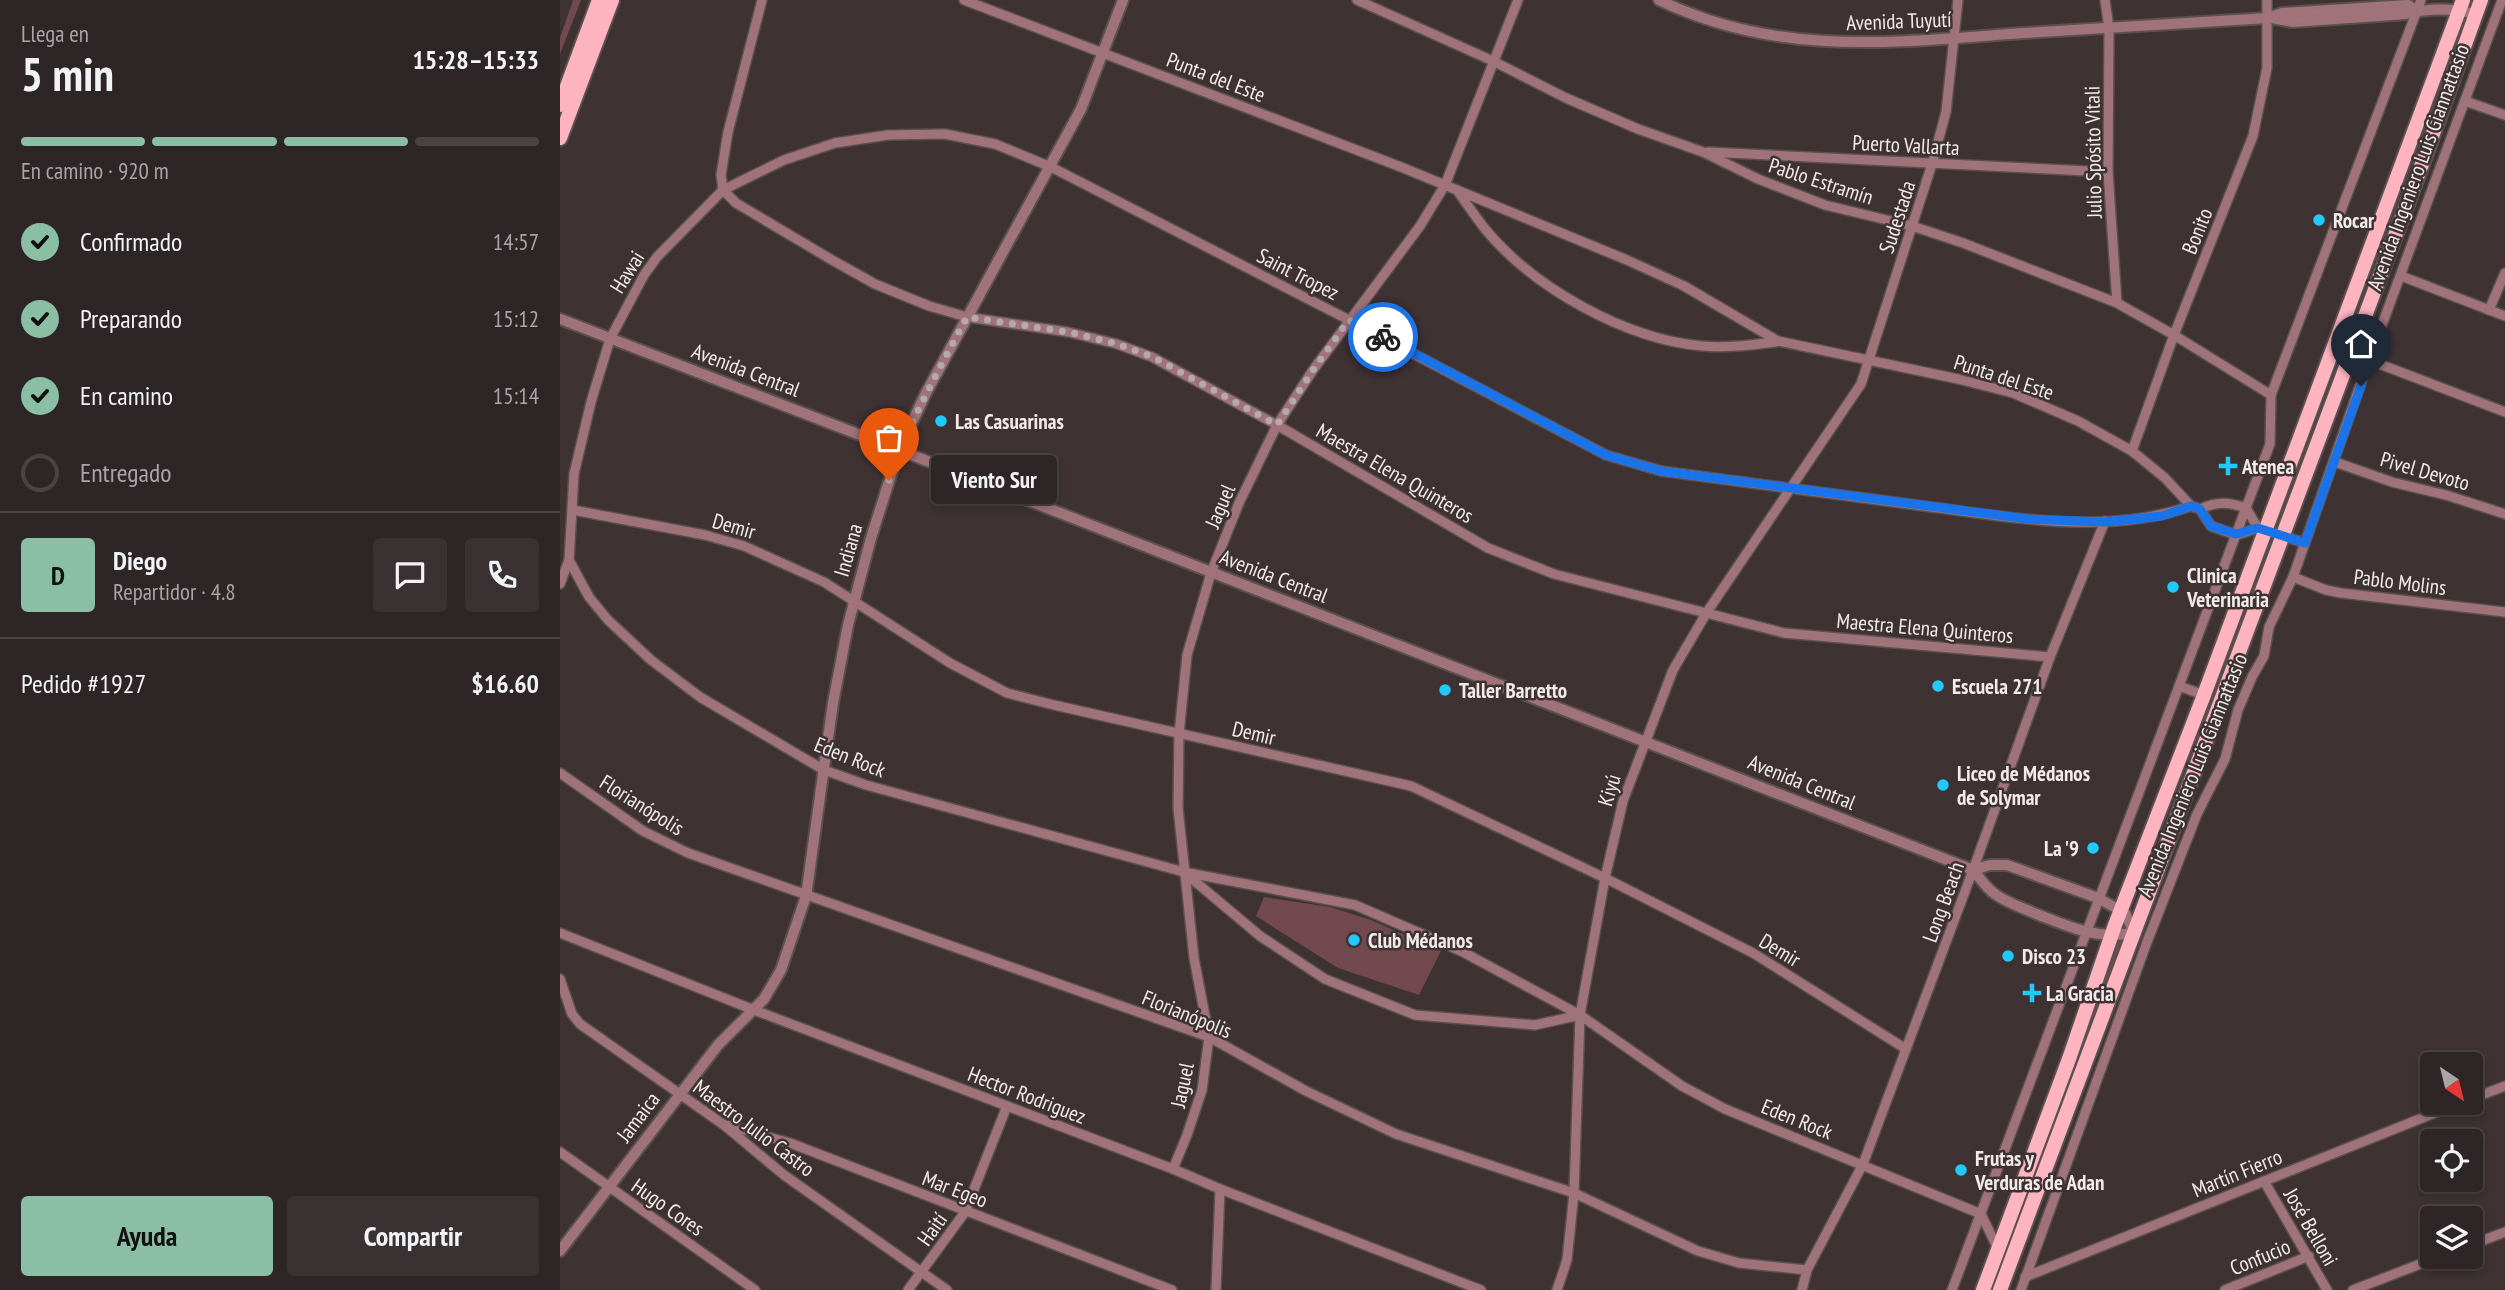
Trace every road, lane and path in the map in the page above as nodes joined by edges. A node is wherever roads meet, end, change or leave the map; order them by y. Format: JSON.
{"nodes":[{"id":1,"x":599,"y":0,"type":"edge"},
{"id":2,"x":612,"y":0,"type":"edge"},
{"id":3,"x":762,"y":0,"type":"edge"},
{"id":4,"x":964,"y":0,"type":"edge"},
{"id":5,"x":1123,"y":0,"type":"edge"},
{"id":6,"x":1357,"y":0,"type":"edge"},
{"id":7,"x":1518,"y":0,"type":"edge"},
{"id":8,"x":1659,"y":0,"type":"edge"},
{"id":9,"x":1958,"y":0,"type":"edge"},
{"id":10,"x":2105,"y":0,"type":"edge"},
{"id":11,"x":2267,"y":0,"type":"edge"},
{"id":12,"x":2481,"y":0,"type":"edge"},
{"id":13,"x":2502,"y":0,"type":"edge"},
{"id":14,"x":2419,"y":5,"type":"edge"},
{"id":15,"x":2461,"y":5,"type":"edge"},
{"id":16,"x":2476,"y":14,"type":"junction"},
{"id":17,"x":2270,"y":18,"type":"junction"},
{"id":18,"x":2494,"y":21,"type":"junction"},
{"id":19,"x":2109,"y":28,"type":"junction"},
{"id":20,"x":1955,"y":38,"type":"junction"},
{"id":21,"x":1103,"y":53,"type":"junction"},
{"id":22,"x":1493,"y":61,"type":"junction"},
{"id":23,"x":2466,"y":101,"type":"junction"},
{"id":24,"x":560,"y":104,"type":"edge"},
{"id":25,"x":2505,"y":115,"type":"edge"},
{"id":26,"x":2439,"y":118,"type":"junction"},
{"id":27,"x":2457,"y":123,"type":"junction"},
{"id":28,"x":560,"y":138,"type":"edge"},
{"id":29,"x":1703,"y":152,"type":"junction"},
{"id":30,"x":1932,"y":164,"type":"junction"},
{"id":31,"x":1051,"y":167,"type":"junction"},
{"id":32,"x":2108,"y":172,"type":"junction"},
{"id":33,"x":1446,"y":185,"type":"junction"},
{"id":34,"x":1456,"y":188,"type":"junction"},
{"id":35,"x":723,"y":190,"type":"junction"},
{"id":36,"x":1912,"y":226,"type":"junction"},
{"id":37,"x":2505,"y":273,"type":"edge"},
{"id":38,"x":2401,"y":276,"type":"junction"},
{"id":39,"x":2117,"y":303,"type":"junction"},
{"id":40,"x":2489,"y":310,"type":"junction"},
{"id":41,"x":2505,"y":316,"type":"edge"},
{"id":42,"x":967,"y":317,"type":"junction"},
{"id":43,"x":560,"y":319,"type":"edge"},
{"id":44,"x":1349,"y":320,"type":"junction"},
{"id":45,"x":2175,"y":335,"type":"junction"},
{"id":46,"x":610,"y":339,"type":"junction"},
{"id":47,"x":1778,"y":341,"type":"junction"},
{"id":48,"x":1870,"y":359,"type":"junction"},
{"id":49,"x":2369,"y":360,"type":"junction"},
{"id":50,"x":2271,"y":394,"type":"junction"},
{"id":51,"x":2505,"y":412,"type":"edge"},
{"id":52,"x":1277,"y":425,"type":"junction"},
{"id":53,"x":900,"y":450,"type":"junction"},
{"id":54,"x":2132,"y":451,"type":"junction"},
{"id":55,"x":2335,"y":462,"type":"junction"},
{"id":56,"x":1791,"y":489,"type":"junction"},
{"id":57,"x":2195,"y":508,"type":"junction"},
{"id":58,"x":2246,"y":508,"type":"junction"},
{"id":59,"x":573,"y":510,"type":"junction"},
{"id":60,"x":2505,"y":514,"type":"edge"},
{"id":61,"x":2105,"y":522,"type":"junction"},
{"id":62,"x":2262,"y":529,"type":"junction"},
{"id":63,"x":2236,"y":534,"type":"junction"},
{"id":64,"x":2282,"y":536,"type":"junction"},
{"id":65,"x":2305,"y":543,"type":"junction"},
{"id":66,"x":569,"y":560,"type":"junction"},
{"id":67,"x":1211,"y":573,"type":"junction"},
{"id":68,"x":2293,"y":577,"type":"junction"},
{"id":69,"x":560,"y":584,"type":"edge"},
{"id":70,"x":854,"y":600,"type":"junction"},
{"id":71,"x":1707,"y":612,"type":"junction"},
{"id":72,"x":2505,"y":612,"type":"edge"},
{"id":73,"x":2050,"y":657,"type":"junction"},
{"id":74,"x":2179,"y":686,"type":"junction"},
{"id":75,"x":2204,"y":695,"type":"junction"},
{"id":76,"x":1179,"y":734,"type":"junction"},
{"id":77,"x":1644,"y":740,"type":"junction"},
{"id":78,"x":824,"y":770,"type":"junction"},
{"id":79,"x":560,"y":773,"type":"edge"},
{"id":80,"x":1973,"y":870,"type":"junction"},
{"id":81,"x":1184,"y":872,"type":"junction"},
{"id":82,"x":1605,"y":878,"type":"junction"},
{"id":83,"x":806,"y":896,"type":"junction"},
{"id":84,"x":2098,"y":898,"type":"junction"},
{"id":85,"x":2121,"y":910,"type":"junction"},
{"id":86,"x":2086,"y":932,"type":"junction"},
{"id":87,"x":2134,"y":932,"type":"junction"},
{"id":88,"x":560,"y":933,"type":"edge"},
{"id":89,"x":2112,"y":934,"type":"junction"},
{"id":90,"x":2147,"y":942,"type":"junction"},
{"id":91,"x":560,"y":979,"type":"edge"},
{"id":92,"x":754,"y":1010,"type":"junction"},
{"id":93,"x":1580,"y":1015,"type":"junction"},
{"id":94,"x":1209,"y":1037,"type":"junction"},
{"id":95,"x":1906,"y":1049,"type":"junction"},
{"id":96,"x":2505,"y":1087,"type":"edge"},
{"id":97,"x":680,"y":1094,"type":"junction"},
{"id":98,"x":2483,"y":1095,"type":"edge"},
{"id":99,"x":1007,"y":1106,"type":"junction"},
{"id":100,"x":2429,"y":1115,"type":"edge"},
{"id":101,"x":724,"y":1125,"type":"junction"},
{"id":102,"x":560,"y":1152,"type":"edge"},
{"id":103,"x":1863,"y":1164,"type":"junction"},
{"id":104,"x":1173,"y":1169,"type":"junction"},
{"id":105,"x":2264,"y":1181,"type":"junction"},
{"id":106,"x":610,"y":1187,"type":"junction"},
{"id":107,"x":1220,"y":1189,"type":"junction"},
{"id":108,"x":1574,"y":1193,"type":"junction"},
{"id":109,"x":965,"y":1212,"type":"junction"},
{"id":110,"x":1981,"y":1214,"type":"junction"},
{"id":111,"x":2505,"y":1232,"type":"edge"},
{"id":112,"x":2483,"y":1240,"type":"edge"},
{"id":113,"x":1998,"y":1249,"type":"junction"},
{"id":114,"x":560,"y":1251,"type":"edge"},
{"id":115,"x":2309,"y":1256,"type":"junction"},
{"id":116,"x":2420,"y":1264,"type":"edge"},
{"id":117,"x":2010,"y":1266,"type":"junction"},
{"id":118,"x":1807,"y":1270,"type":"junction"},
{"id":119,"x":922,"y":1273,"type":"junction"},
{"id":120,"x":2025,"y":1277,"type":"junction"},
{"id":121,"x":755,"y":1290,"type":"edge"},
{"id":122,"x":908,"y":1290,"type":"edge"},
{"id":123,"x":947,"y":1290,"type":"edge"},
{"id":124,"x":1172,"y":1290,"type":"edge"},
{"id":125,"x":1216,"y":1290,"type":"edge"},
{"id":126,"x":1481,"y":1290,"type":"edge"},
{"id":127,"x":1557,"y":1290,"type":"edge"},
{"id":128,"x":1802,"y":1290,"type":"edge"},
{"id":129,"x":1952,"y":1290,"type":"edge"},
{"id":130,"x":1983,"y":1290,"type":"edge"},
{"id":131,"x":2000,"y":1290,"type":"edge"},
{"id":132,"x":2021,"y":1290,"type":"edge"},
{"id":133,"x":2225,"y":1290,"type":"edge"},
{"id":134,"x":2327,"y":1290,"type":"edge"},
{"id":135,"x":2353,"y":1290,"type":"edge"}],
"edges":[{"from":1,"to":24,"type":"main road"},
{"from":2,"to":28,"type":"main road"},
{"from":3,"to":35,"type":"street"},
{"from":4,"to":21,"type":"street","name":"Punta del Este"},
{"from":5,"to":21,"type":"street","name":"Indiana"},
{"from":6,"to":22,"type":"street","name":"Pablo Estramín"},
{"from":7,"to":22,"type":"street","name":"Jaguel"},
{"from":8,"to":20,"type":"street","name":"Avenida Tuyutí"},
{"from":9,"to":20,"type":"street","name":"Sudestada"},
{"from":10,"to":19,"type":"street","name":"Julio Spósito Vitali"},
{"from":11,"to":17,"type":"street","name":"Bonito"},
{"from":12,"to":16,"type":"main road","name":"Avenida Ingeniero Luis Giannattasio"},
{"from":13,"to":18,"type":"street","name":"Avenida Ingeniero Luis Giannattasio"},
{"from":14,"to":15,"type":"street","name":"Avenida Tuyutí"},
{"from":14,"to":17,"type":"street","name":"Avenida Tuyutí"},
{"from":14,"to":50,"type":"street","name":"Avenida Ingeniero Luis Giannattasio"},
{"from":15,"to":16,"type":"street","name":"Avenida Tuyutí"},
{"from":15,"to":62,"type":"main road","name":"Avenida Ingeniero Luis Giannattasio"},
{"from":16,"to":18,"type":"street","name":"Avenida Tuyutí"},
{"from":16,"to":26,"type":"main road","name":"Avenida Ingeniero Luis Giannattasio"},
{"from":17,"to":19,"type":"street","name":"Avenida Tuyutí"},
{"from":17,"to":45,"type":"street","name":"Bonito"},
{"from":18,"to":23,"type":"street","name":"Avenida Ingeniero Luis Giannattasio"},
{"from":19,"to":20,"type":"street","name":"Avenida Tuyutí"},
{"from":19,"to":32,"type":"street","name":"Julio Spósito Vitali"},
{"from":20,"to":30,"type":"street","name":"Sudestada"},
{"from":21,"to":31,"type":"street","name":"Indiana"},
{"from":21,"to":33,"type":"street","name":"Punta del Este"},
{"from":22,"to":29,"type":"street","name":"Pablo Estramín"},
{"from":22,"to":33,"type":"street","name":"Jaguel"},
{"from":23,"to":25,"type":"street"},
{"from":23,"to":27,"type":"street","name":"Avenida Ingeniero Luis Giannattasio"},
{"from":26,"to":27,"type":"street"},
{"from":26,"to":64,"type":"main road","name":"Avenida Ingeniero Luis Giannattasio"},
{"from":27,"to":38,"type":"street","name":"Avenida Ingeniero Luis Giannattasio"},
{"from":29,"to":30,"type":"street","name":"Puerto Vallarta"},
{"from":29,"to":36,"type":"street","name":"Pablo Estramín"},
{"from":30,"to":32,"type":"street","name":"Puerto Vallarta"},
{"from":30,"to":36,"type":"street","name":"Sudestada"},
{"from":31,"to":35,"type":"street","name":"Saint Tropez"},
{"from":31,"to":42,"type":"street","name":"Indiana"},
{"from":31,"to":44,"type":"street","name":"Saint Tropez"},
{"from":32,"to":39,"type":"street","name":"Julio Spósito Vitali"},
{"from":33,"to":34,"type":"street","name":"Punta del Este"},
{"from":33,"to":44,"type":"street","name":"Jaguel"},
{"from":34,"to":47,"type":"street","name":"Punta del Este"},
{"from":34,"to":47,"type":"street","name":"Punta del Este"},
{"from":35,"to":42,"type":"street","name":"Maestra Elena Quinteros"},
{"from":35,"to":46,"type":"street","name":"Hawai"},
{"from":36,"to":39,"type":"street","name":"Pablo Estramín"},
{"from":36,"to":48,"type":"street","name":"Sudestada"},
{"from":37,"to":40,"type":"street"},
{"from":38,"to":40,"type":"street"},
{"from":38,"to":49,"type":"street","name":"Avenida Ingeniero Luis Giannattasio"},
{"from":39,"to":45,"type":"street","name":"Pablo Estramín"},
{"from":40,"to":41,"type":"street"},
{"from":42,"to":52,"type":"street","name":"Maestra Elena Quinteros"},
{"from":42,"to":53,"type":"street","name":"Indiana"},
{"from":43,"to":46,"type":"street","name":"Avenida Central"},
{"from":44,"to":52,"type":"street","name":"Jaguel"},
{"from":44,"to":56,"type":"street","name":"Saint Tropez"},
{"from":45,"to":50,"type":"street","name":"Pablo Estramín"},
{"from":45,"to":54,"type":"street","name":"Bonito"},
{"from":46,"to":53,"type":"street","name":"Avenida Central"},
{"from":46,"to":59,"type":"street","name":"Hawai"},
{"from":47,"to":48,"type":"street","name":"Punta del Este"},
{"from":48,"to":54,"type":"street","name":"Punta del Este"},
{"from":48,"to":56,"type":"street","name":"Kiyú"},
{"from":49,"to":51,"type":"street"},
{"from":49,"to":55,"type":"street","name":"Avenida Ingeniero Luis Giannattasio"},
{"from":50,"to":58,"type":"street","name":"Avenida Ingeniero Luis Giannattasio"},
{"from":52,"to":67,"type":"street","name":"Jaguel"},
{"from":52,"to":71,"type":"street","name":"Maestra Elena Quinteros"},
{"from":53,"to":67,"type":"street","name":"Avenida Central"},
{"from":53,"to":70,"type":"street","name":"Indiana"},
{"from":54,"to":57,"type":"street","name":"Punta del Este"},
{"from":55,"to":60,"type":"street","name":"Pivel Devoto"},
{"from":55,"to":65,"type":"street","name":"Avenida Ingeniero Luis Giannattasio"},
{"from":56,"to":61,"type":"street","name":"Saint Tropez"},
{"from":56,"to":71,"type":"street","name":"Kiyú"},
{"from":57,"to":58,"type":"street","name":"Saint Tropez"},
{"from":57,"to":61,"type":"street","name":"Saint Tropez"},
{"from":57,"to":63,"type":"street","name":"Punta del Este"},
{"from":58,"to":62,"type":"street"},
{"from":58,"to":63,"type":"street","name":"Avenida Ingeniero Luis Giannattasio"},
{"from":59,"to":66,"type":"street","name":"Hawai"},
{"from":59,"to":70,"type":"street","name":"Demir"},
{"from":61,"to":73,"type":"street","name":"Long Beach"},
{"from":62,"to":63,"type":"street"},
{"from":62,"to":64,"type":"street"},
{"from":62,"to":75,"type":"main road","name":"Avenida Ingeniero Luis Giannattasio"},
{"from":63,"to":74,"type":"street","name":"Avenida Ingeniero Luis Giannattasio"},
{"from":64,"to":65,"type":"street"},
{"from":64,"to":87,"type":"main road","name":"Avenida Ingeniero Luis Giannattasio"},
{"from":65,"to":68,"type":"street","name":"Avenida Ingeniero Luis Giannattasio"},
{"from":66,"to":69,"type":"street","name":"Hawai"},
{"from":66,"to":78,"type":"street","name":"Eden Rock"},
{"from":67,"to":76,"type":"street","name":"Jaguel"},
{"from":67,"to":77,"type":"street","name":"Avenida Central"},
{"from":68,"to":72,"type":"street","name":"Pablo Molins"},
{"from":68,"to":90,"type":"street","name":"Avenida Ingeniero Luis Giannattasio"},
{"from":70,"to":76,"type":"street","name":"Demir"},
{"from":70,"to":78,"type":"street","name":"Indiana"},
{"from":71,"to":73,"type":"street","name":"Maestra Elena Quinteros"},
{"from":71,"to":77,"type":"street","name":"Kiyú"},
{"from":73,"to":80,"type":"street","name":"Long Beach"},
{"from":74,"to":75,"type":"street"},
{"from":74,"to":84,"type":"street","name":"Avenida Ingeniero Luis Giannattasio"},
{"from":75,"to":85,"type":"main road","name":"Avenida Ingeniero Luis Giannattasio"},
{"from":76,"to":81,"type":"street","name":"Jaguel"},
{"from":76,"to":82,"type":"street","name":"Demir"},
{"from":77,"to":80,"type":"street","name":"Avenida Central"},
{"from":77,"to":82,"type":"street","name":"Kiyú"},
{"from":78,"to":81,"type":"street","name":"Eden Rock"},
{"from":78,"to":83,"type":"street","name":"Indiana"},
{"from":79,"to":83,"type":"street","name":"Florianópolis"},
{"from":80,"to":84,"type":"street"},
{"from":80,"to":86,"type":"street","name":"Avenida Central"},
{"from":80,"to":95,"type":"street","name":"Long Beach"},
{"from":81,"to":93,"type":"street","name":"Eden Rock"},
{"from":81,"to":93,"type":"street","name":"Eden Rock"},
{"from":81,"to":94,"type":"street","name":"Jaguel"},
{"from":82,"to":93,"type":"street","name":"Kiyú"},
{"from":82,"to":95,"type":"street","name":"Demir"},
{"from":83,"to":92,"type":"street","name":"Indiana"},
{"from":83,"to":94,"type":"street","name":"Florianópolis"},
{"from":84,"to":85,"type":"street"},
{"from":84,"to":86,"type":"street","name":"Avenida Ingeniero Luis Giannattasio"},
{"from":85,"to":87,"type":"street"},
{"from":85,"to":89,"type":"main road","name":"Avenida Ingeniero Luis Giannattasio"},
{"from":86,"to":89,"type":"street","name":"Avenida Central"},
{"from":86,"to":110,"type":"street","name":"Avenida Ingeniero Luis Giannattasio"},
{"from":87,"to":89,"type":"street","name":"Avenida Central"},
{"from":87,"to":90,"type":"street"},
{"from":87,"to":117,"type":"main road","name":"Avenida Ingeniero Luis Giannattasio"},
{"from":88,"to":92,"type":"street","name":"Hector Rodriguez"},
{"from":89,"to":113,"type":"main road","name":"Avenida Ingeniero Luis Giannattasio"},
{"from":90,"to":120,"type":"street","name":"Avenida Ingeniero Luis Giannattasio"},
{"from":91,"to":97,"type":"street","name":"Maestro Julio Castro"},
{"from":92,"to":97,"type":"street","name":"Jamaica"},
{"from":92,"to":99,"type":"street","name":"Hector Rodriguez"},
{"from":93,"to":103,"type":"street","name":"Eden Rock"},
{"from":93,"to":108,"type":"street","name":"Kiyú"},
{"from":94,"to":104,"type":"street","name":"Jaguel"},
{"from":94,"to":108,"type":"street","name":"Florianópolis"},
{"from":95,"to":103,"type":"street","name":"Long Beach"},
{"from":96,"to":98,"type":"street"},
{"from":97,"to":101,"type":"street","name":"Maestro Julio Castro"},
{"from":97,"to":106,"type":"street","name":"Jamaica"},
{"from":99,"to":104,"type":"street","name":"Hector Rodriguez"},
{"from":99,"to":109,"type":"street","name":"Haití"},
{"from":100,"to":105,"type":"street","name":"Martín Fierro"},
{"from":101,"to":109,"type":"street","name":"Mar Egeo"},
{"from":101,"to":119,"type":"street","name":"Maestro Julio Castro"},
{"from":102,"to":106,"type":"street","name":"Hugo Cores"},
{"from":103,"to":110,"type":"street","name":"Eden Rock"},
{"from":103,"to":118,"type":"street","name":"Long Beach"},
{"from":104,"to":107,"type":"street","name":"Hector Rodriguez"},
{"from":105,"to":115,"type":"street","name":"José Belloni"},
{"from":105,"to":120,"type":"street","name":"Martín Fierro"},
{"from":106,"to":114,"type":"street","name":"Jamaica"},
{"from":106,"to":121,"type":"street","name":"Hugo Cores"},
{"from":107,"to":125,"type":"street"},
{"from":107,"to":126,"type":"street","name":"Hector Rodriguez"},
{"from":108,"to":118,"type":"street","name":"Florianópolis"},
{"from":108,"to":127,"type":"street","name":"Kiyú"},
{"from":109,"to":119,"type":"street","name":"Haití"},
{"from":109,"to":124,"type":"street","name":"Mar Egeo"},
{"from":110,"to":113,"type":"street"},
{"from":110,"to":129,"type":"street","name":"Avenida Ingeniero Luis Giannattasio"},
{"from":111,"to":112,"type":"street"},
{"from":113,"to":130,"type":"main road","name":"Avenida Ingeniero Luis Giannattasio"},
{"from":115,"to":133,"type":"street","name":"Confucio"},
{"from":115,"to":134,"type":"street","name":"José Belloni"},
{"from":116,"to":135,"type":"street"},
{"from":117,"to":120,"type":"street"},
{"from":117,"to":131,"type":"main road","name":"Avenida Ingeniero Luis Giannattasio"},
{"from":118,"to":128,"type":"street","name":"Long Beach"},
{"from":119,"to":122,"type":"street","name":"Haití"},
{"from":119,"to":123,"type":"street","name":"Maestro Julio Castro"},
{"from":120,"to":132,"type":"street","name":"Avenida Ingeniero Luis Giannattasio"}]}
